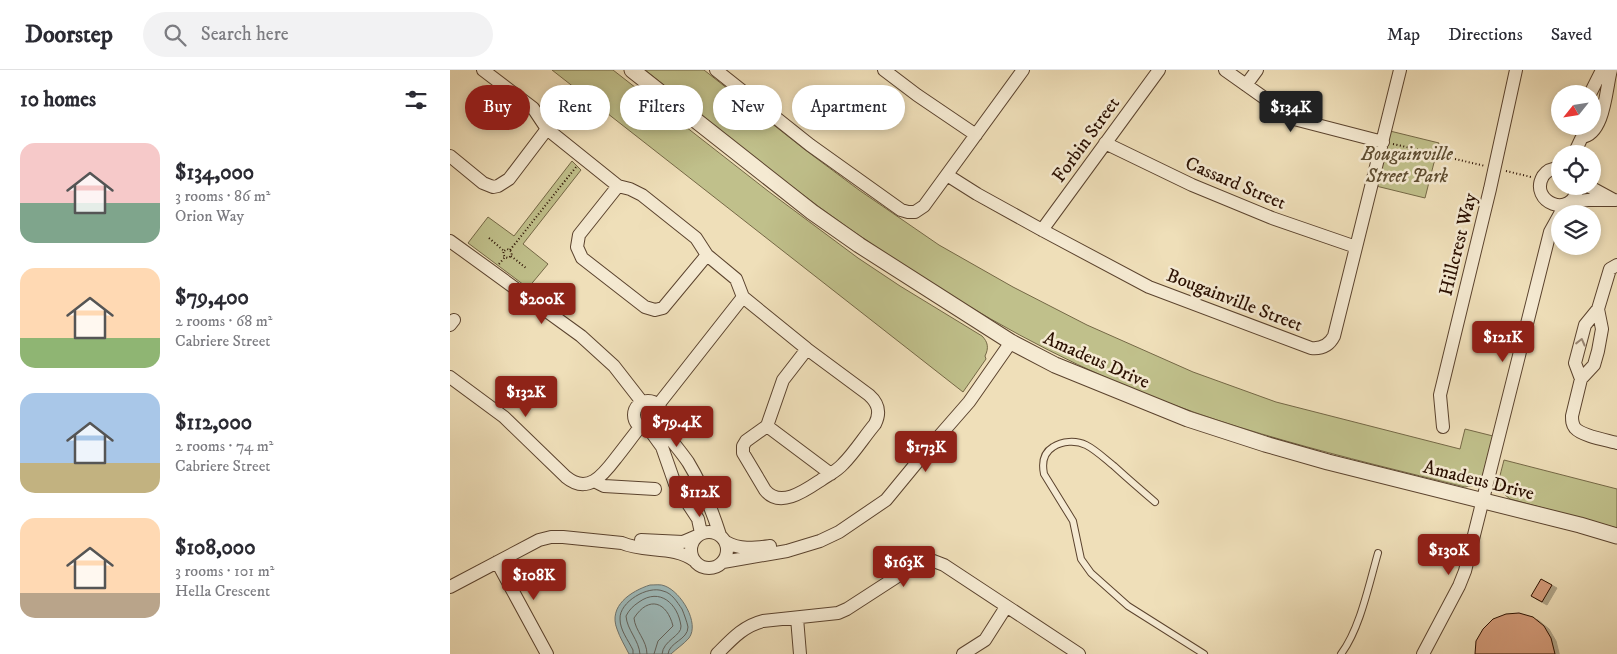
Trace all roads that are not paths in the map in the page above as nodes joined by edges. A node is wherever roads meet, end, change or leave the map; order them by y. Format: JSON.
{"nodes":[{"id":1,"x":483,"y":70,"type":"edge"},
{"id":2,"x":632,"y":70,"type":"edge"},
{"id":3,"x":716,"y":70,"type":"edge"},
{"id":4,"x":884,"y":70,"type":"edge"},
{"id":5,"x":1023,"y":70,"type":"edge"},
{"id":6,"x":1159,"y":70,"type":"edge"},
{"id":7,"x":1225,"y":70,"type":"edge"},
{"id":8,"x":1256,"y":70,"type":"edge"},
{"id":9,"x":1400,"y":70,"type":"edge"},
{"id":10,"x":1516,"y":70,"type":"edge"},
{"id":11,"x":1602,"y":70,"type":"edge"},
{"id":12,"x":1611,"y":70,"type":"edge"},
{"id":13,"x":1246,"y":85,"type":"junction"},
{"id":14,"x":1594,"y":85,"type":"edge"},
{"id":15,"x":1601,"y":114,"type":"edge"},
{"id":16,"x":540,"y":118,"type":"edge"},
{"id":17,"x":547,"y":130,"type":"edge"},
{"id":18,"x":549,"y":130,"type":"edge"},
{"id":19,"x":976,"y":135,"type":"junction"},
{"id":20,"x":1382,"y":142,"type":"junction"},
{"id":21,"x":1105,"y":143,"type":"junction"},
{"id":22,"x":450,"y":156,"type":"edge"},
{"id":23,"x":1551,"y":170,"type":"edge"},
{"id":24,"x":947,"y":174,"type":"junction"},
{"id":25,"x":618,"y":186,"type":"junction"},
{"id":26,"x":1601,"y":192,"type":"edge"},
{"id":27,"x":1574,"y":195,"type":"edge"},
{"id":28,"x":1616,"y":200,"type":"edge"},
{"id":29,"x":1547,"y":201,"type":"junction"},
{"id":30,"x":1567,"y":203,"type":"junction"},
{"id":31,"x":1042,"y":230,"type":"junction"},
{"id":32,"x":1550,"y":232,"type":"junction"},
{"id":33,"x":450,"y":240,"type":"edge"},
{"id":34,"x":1356,"y":247,"type":"junction"},
{"id":35,"x":707,"y":254,"type":"junction"},
{"id":36,"x":1617,"y":265,"type":"edge"},
{"id":37,"x":743,"y":297,"type":"junction"},
{"id":38,"x":1598,"y":310,"type":"junction"},
{"id":39,"x":1011,"y":342,"type":"junction"},
{"id":40,"x":807,"y":349,"type":"junction"},
{"id":41,"x":450,"y":377,"type":"edge"},
{"id":42,"x":1581,"y":379,"type":"junction"},
{"id":43,"x":642,"y":402,"type":"junction"},
{"id":44,"x":658,"y":405,"type":"junction"},
{"id":45,"x":767,"y":426,"type":"junction"},
{"id":46,"x":649,"y":427,"type":"junction"},
{"id":47,"x":1443,"y":427,"type":"dead end"},
{"id":48,"x":1617,"y":443,"type":"edge"},
{"id":49,"x":831,"y":474,"type":"junction"},
{"id":50,"x":594,"y":481,"type":"junction"},
{"id":51,"x":656,"y":489,"type":"dead end"},
{"id":52,"x":703,"y":492,"type":"junction"},
{"id":53,"x":1483,"y":501,"type":"junction"},
{"id":54,"x":688,"y":502,"type":"junction"},
{"id":55,"x":1155,"y":502,"type":"dead end"},
{"id":56,"x":699,"y":535,"type":"junction"},
{"id":57,"x":1617,"y":536,"type":"edge"},
{"id":58,"x":723,"y":538,"type":"junction"},
{"id":59,"x":622,"y":542,"type":"junction"},
{"id":60,"x":798,"y":547,"type":"junction"},
{"id":61,"x":1378,"y":553,"type":"dead end"},
{"id":62,"x":695,"y":561,"type":"junction"},
{"id":63,"x":497,"y":562,"type":"junction"},
{"id":64,"x":723,"y":562,"type":"junction"},
{"id":65,"x":450,"y":587,"type":"edge"},
{"id":66,"x":1006,"y":607,"type":"junction"},
{"id":67,"x":797,"y":618,"type":"junction"},
{"id":68,"x":547,"y":654,"type":"edge"},
{"id":69,"x":717,"y":654,"type":"edge"},
{"id":70,"x":800,"y":654,"type":"edge"},
{"id":71,"x":963,"y":654,"type":"edge"},
{"id":72,"x":1079,"y":654,"type":"edge"},
{"id":73,"x":1204,"y":654,"type":"edge"},
{"id":74,"x":1341,"y":654,"type":"edge"},
{"id":75,"x":1423,"y":654,"type":"edge"}],
"edges":[{"from":1,"to":16,"type":"street"},
{"from":2,"to":39,"type":"street","name":"Amadeus Drive"},
{"from":3,"to":24,"type":"street"},
{"from":4,"to":19,"type":"street"},
{"from":5,"to":19,"type":"street"},
{"from":6,"to":21,"type":"street","name":"Forbin Street"},
{"from":7,"to":13,"type":"street"},
{"from":8,"to":13,"type":"street"},
{"from":9,"to":20,"type":"street","name":"Bougainville Street"},
{"from":10,"to":47,"type":"street","name":"Hillcrest Way"},
{"from":11,"to":14,"type":"street"},
{"from":12,"to":15,"type":"street"},
{"from":13,"to":20,"type":"street"},
{"from":17,"to":22,"type":"street"},
{"from":18,"to":25,"type":"street"},
{"from":19,"to":24,"type":"street"},
{"from":20,"to":34,"type":"street","name":"Bougainville Street"},
{"from":21,"to":31,"type":"street","name":"Forbin Street"},
{"from":21,"to":34,"type":"street","name":"Cassard Street"},
{"from":23,"to":29,"type":"street"},
{"from":24,"to":31,"type":"street","name":"Bougainville Street"},
{"from":25,"to":35,"type":"street"},
{"from":25,"to":35,"type":"street"},
{"from":26,"to":28,"type":"street"},
{"from":27,"to":30,"type":"street"},
{"from":28,"to":30,"type":"street"},
{"from":29,"to":30,"type":"street"},
{"from":29,"to":32,"type":"street"},
{"from":30,"to":32,"type":"street"},
{"from":31,"to":34,"type":"street","name":"Bougainville Street"},
{"from":32,"to":53,"type":"street"},
{"from":33,"to":43,"type":"street"},
{"from":35,"to":37,"type":"street"},
{"from":36,"to":38,"type":"street"},
{"from":37,"to":40,"type":"street"},
{"from":37,"to":44,"type":"street"},
{"from":38,"to":42,"type":"street"},
{"from":42,"to":38,"type":"street","one_way":true},
{"from":39,"to":53,"type":"street","name":"Amadeus Drive"},
{"from":39,"to":60,"type":"street"},
{"from":40,"to":45,"type":"street"},
{"from":40,"to":49,"type":"street"},
{"from":41,"to":50,"type":"street"},
{"from":42,"to":48,"type":"street"},
{"from":43,"to":44,"type":"street"},
{"from":43,"to":46,"type":"street"},
{"from":44,"to":46,"type":"street"},
{"from":45,"to":49,"type":"street"},
{"from":45,"to":49,"type":"street"},
{"from":46,"to":50,"type":"street"},
{"from":46,"to":52,"type":"street"},
{"from":46,"to":54,"type":"street"},
{"from":50,"to":51,"type":"street"},
{"from":52,"to":54,"type":"street"},
{"from":52,"to":58,"type":"street"},
{"from":53,"to":57,"type":"street","name":"Amadeus Drive"},
{"from":53,"to":75,"type":"street"},
{"from":54,"to":56,"type":"street"},
{"from":55,"to":73,"type":"lane"},
{"from":56,"to":58,"type":"street"},
{"from":56,"to":59,"type":"street"},
{"from":56,"to":62,"type":"street"},
{"from":58,"to":60,"type":"street"},
{"from":58,"to":64,"type":"street"},
{"from":59,"to":62,"type":"street"},
{"from":59,"to":63,"type":"street"},
{"from":60,"to":64,"type":"street"},
{"from":61,"to":74,"type":"lane"},
{"from":62,"to":64,"type":"street"},
{"from":63,"to":65,"type":"street"},
{"from":63,"to":68,"type":"street"},
{"from":66,"to":67,"type":"street"},
{"from":66,"to":71,"type":"street"},
{"from":66,"to":72,"type":"street"},
{"from":67,"to":69,"type":"street"},
{"from":67,"to":70,"type":"street"}]}
